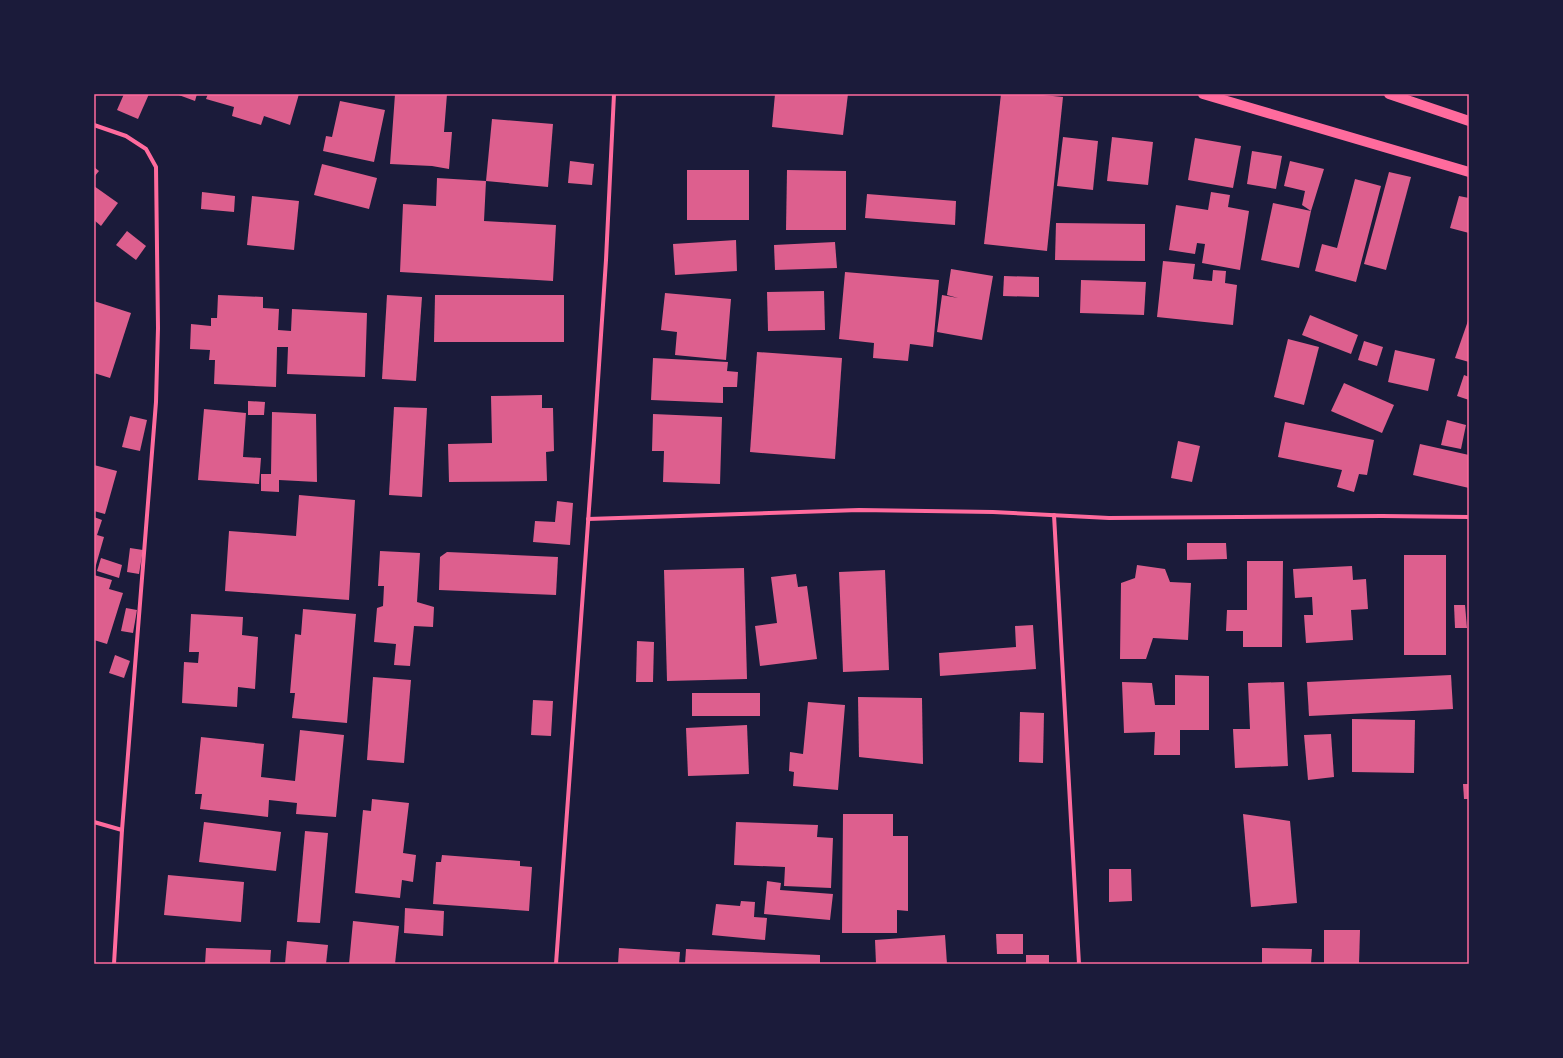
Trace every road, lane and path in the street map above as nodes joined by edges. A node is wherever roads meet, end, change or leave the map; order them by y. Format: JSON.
{"nodes":[{"id":1,"x":614,"y":94,"type":"edge"},
{"id":2,"x":1203,"y":94,"type":"edge"},
{"id":3,"x":1390,"y":94,"type":"edge"},
{"id":4,"x":1469,"y":121,"type":"edge"},
{"id":5,"x":94,"y":125,"type":"edge"},
{"id":6,"x":1469,"y":172,"type":"edge"},
{"id":7,"x":1054,"y":515,"type":"junction"},
{"id":8,"x":1469,"y":517,"type":"edge"},
{"id":9,"x":588,"y":520,"type":"junction"},
{"id":10,"x":94,"y":822,"type":"edge"},
{"id":11,"x":122,"y":830,"type":"junction"},
{"id":12,"x":114,"y":964,"type":"edge"},
{"id":13,"x":556,"y":964,"type":"edge"},
{"id":14,"x":1079,"y":964,"type":"edge"}],
"edges":[{"from":1,"to":9,"type":"street"},
{"from":2,"to":6,"type":"main road"},
{"from":3,"to":4,"type":"main road"},
{"from":5,"to":11,"type":"street"},
{"from":7,"to":8,"type":"street"},
{"from":7,"to":9,"type":"street"},
{"from":7,"to":14,"type":"street"},
{"from":9,"to":13,"type":"street"},
{"from":10,"to":11,"type":"street"},
{"from":11,"to":12,"type":"street"}]}
